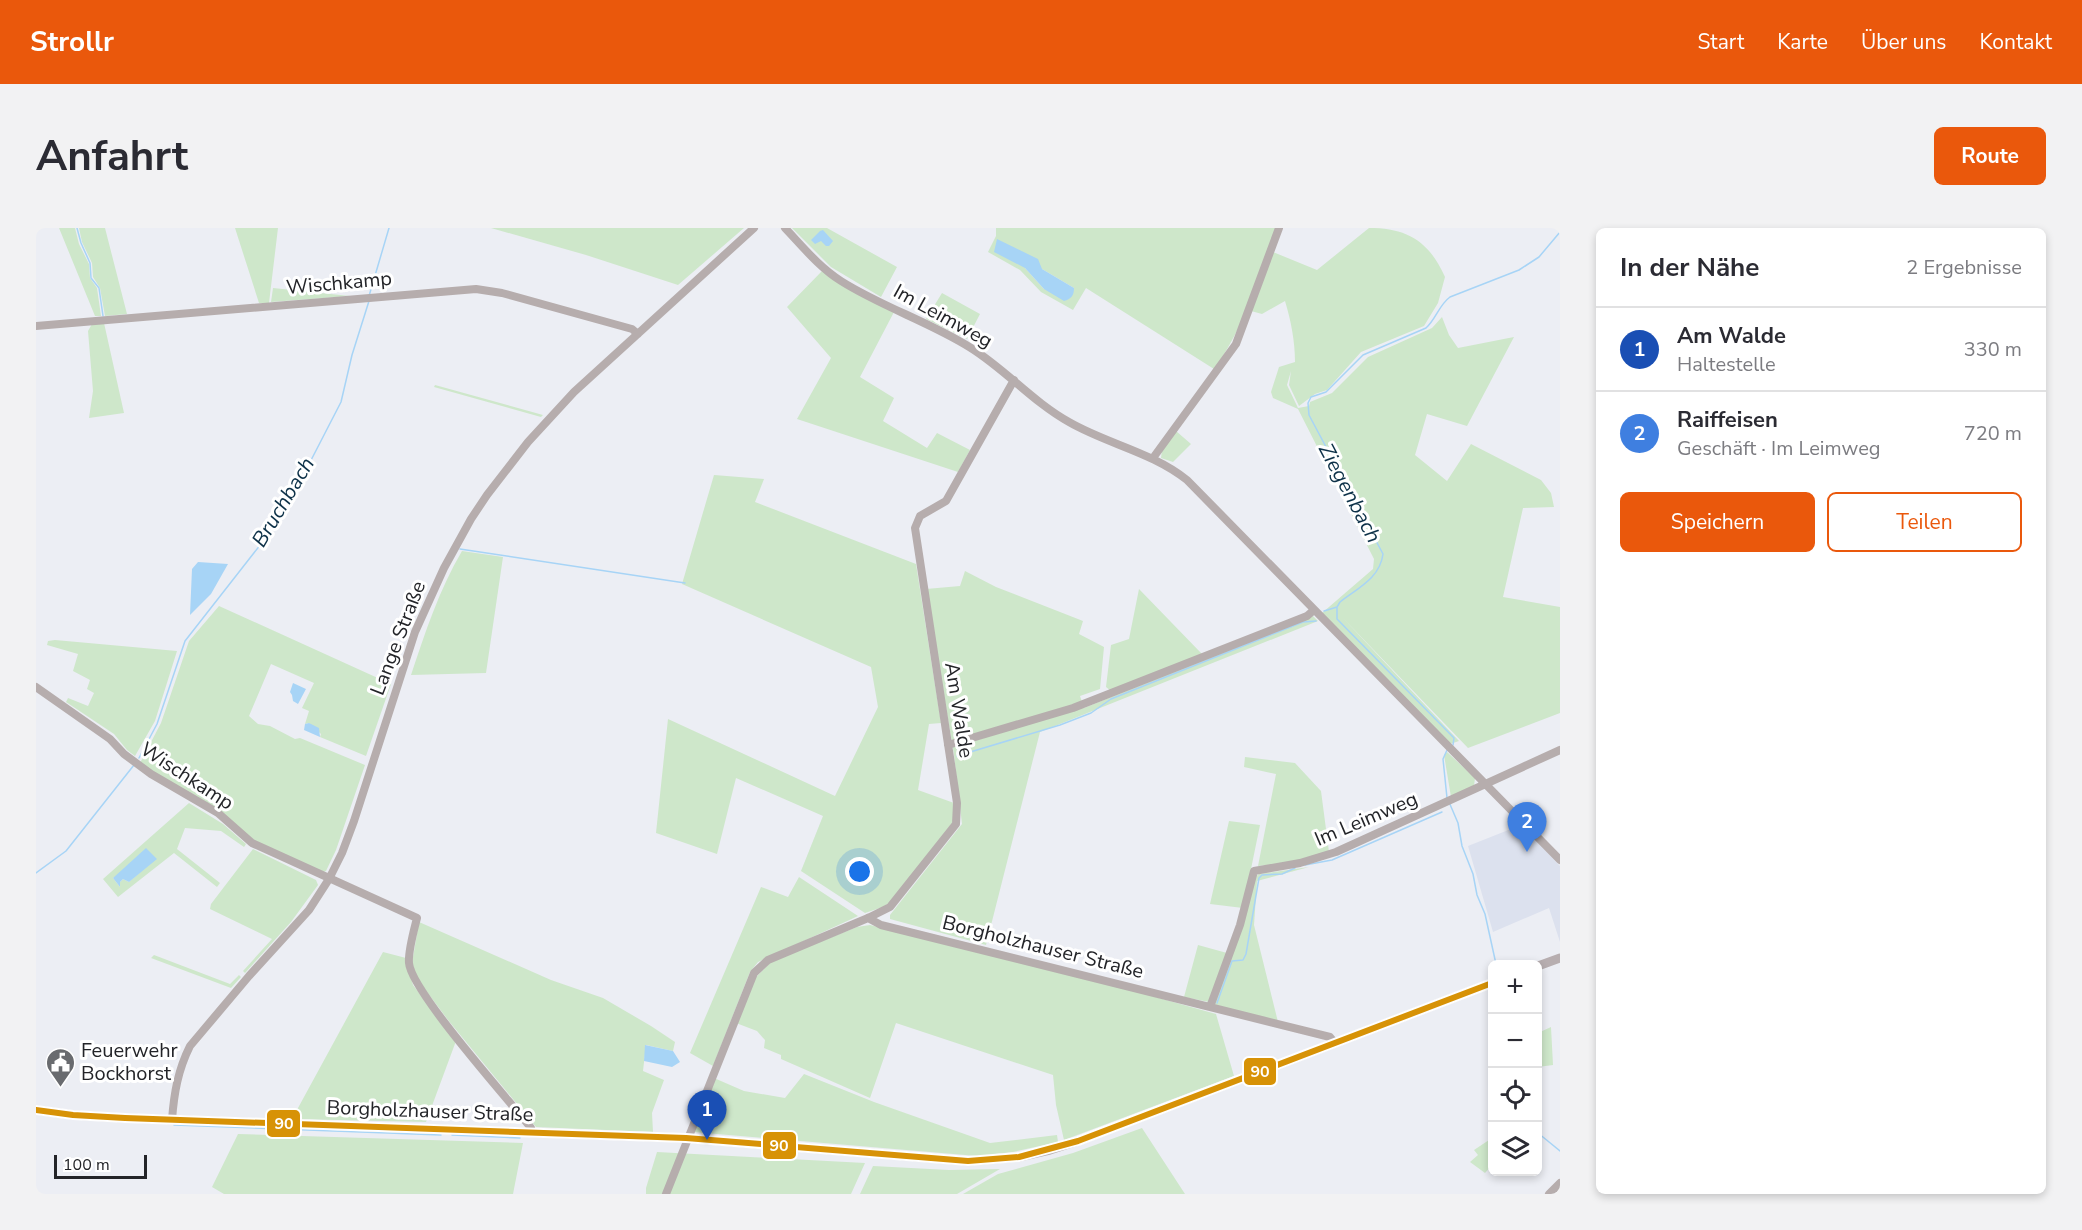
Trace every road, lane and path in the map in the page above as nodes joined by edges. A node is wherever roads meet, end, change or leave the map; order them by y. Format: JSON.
{"nodes":[{"id":1,"x":754,"y":228,"type":"edge"},
{"id":2,"x":785,"y":228,"type":"edge"},
{"id":3,"x":1279,"y":228,"type":"edge"},
{"id":4,"x":36,"y":326,"type":"edge"},
{"id":5,"x":638,"y":334,"type":"junction"},
{"id":6,"x":1014,"y":380,"type":"junction"},
{"id":7,"x":1154,"y":458,"type":"junction"},
{"id":8,"x":1314,"y":610,"type":"junction"},
{"id":9,"x":36,"y":687,"type":"edge"},
{"id":10,"x":948,"y":745,"type":"junction"},
{"id":11,"x":1560,"y":750,"type":"edge"},
{"id":12,"x":1486,"y":785,"type":"junction"},
{"id":13,"x":1560,"y":860,"type":"edge"},
{"id":14,"x":329,"y":879,"type":"junction"},
{"id":15,"x":868,"y":918,"type":"junction"},
{"id":16,"x":1560,"y":958,"type":"edge"},
{"id":17,"x":1542,"y":965,"type":"edge"},
{"id":18,"x":1488,"y":985,"type":"edge"},
{"id":19,"x":1210,"y":1007,"type":"junction"},
{"id":20,"x":1335,"y":1043,"type":"junction"},
{"id":21,"x":36,"y":1110,"type":"edge"},
{"id":22,"x":172,"y":1120,"type":"junction"},
{"id":23,"x":532,"y":1133,"type":"junction"},
{"id":24,"x":686,"y":1138,"type":"junction"},
{"id":25,"x":1560,"y":1183,"type":"edge"},
{"id":26,"x":666,"y":1194,"type":"edge"},
{"id":27,"x":1549,"y":1194,"type":"edge"}],
"edges":[{"from":1,"to":5,"type":"street","name":"Lange Straße"},
{"from":2,"to":6,"type":"street","name":"Im Leimweg"},
{"from":3,"to":7,"type":"street"},
{"from":4,"to":5,"type":"street","name":"Wischkamp"},
{"from":5,"to":14,"type":"street","name":"Lange Straße"},
{"from":6,"to":7,"type":"street","name":"Im Leimweg"},
{"from":6,"to":10,"type":"street","name":"Am Walde"},
{"from":7,"to":8,"type":"street","name":"Im Leimweg"},
{"from":8,"to":10,"type":"street"},
{"from":8,"to":12,"type":"street","name":"Im Leimweg"},
{"from":9,"to":14,"type":"street","name":"Wischkamp"},
{"from":10,"to":15,"type":"street","name":"Am Walde"},
{"from":11,"to":12,"type":"street"},
{"from":12,"to":13,"type":"street","name":"Im Leimweg"},
{"from":12,"to":19,"type":"street","name":"Im Leimweg"},
{"from":14,"to":22,"type":"street","name":"Lange Straße"},
{"from":14,"to":23,"type":"street","name":"Wischkamp"},
{"from":15,"to":19,"type":"street","name":"Borgholzhauser Straße"},
{"from":15,"to":24,"type":"street","name":"Am Walde"},
{"from":16,"to":17,"type":"main road"},
{"from":18,"to":20,"type":"main road","name":"Borgholzhauser Straße"},
{"from":19,"to":20,"type":"street","name":"Borgholzhauser Straße"},
{"from":20,"to":24,"type":"main road","name":"Borgholzhauser Straße"},
{"from":21,"to":22,"type":"main road","name":"Borgholzhauser Straße"},
{"from":22,"to":23,"type":"main road","name":"Borgholzhauser Straße"},
{"from":23,"to":24,"type":"main road","name":"Borgholzhauser Straße"},
{"from":24,"to":26,"type":"street"},
{"from":25,"to":27,"type":"street"}]}
